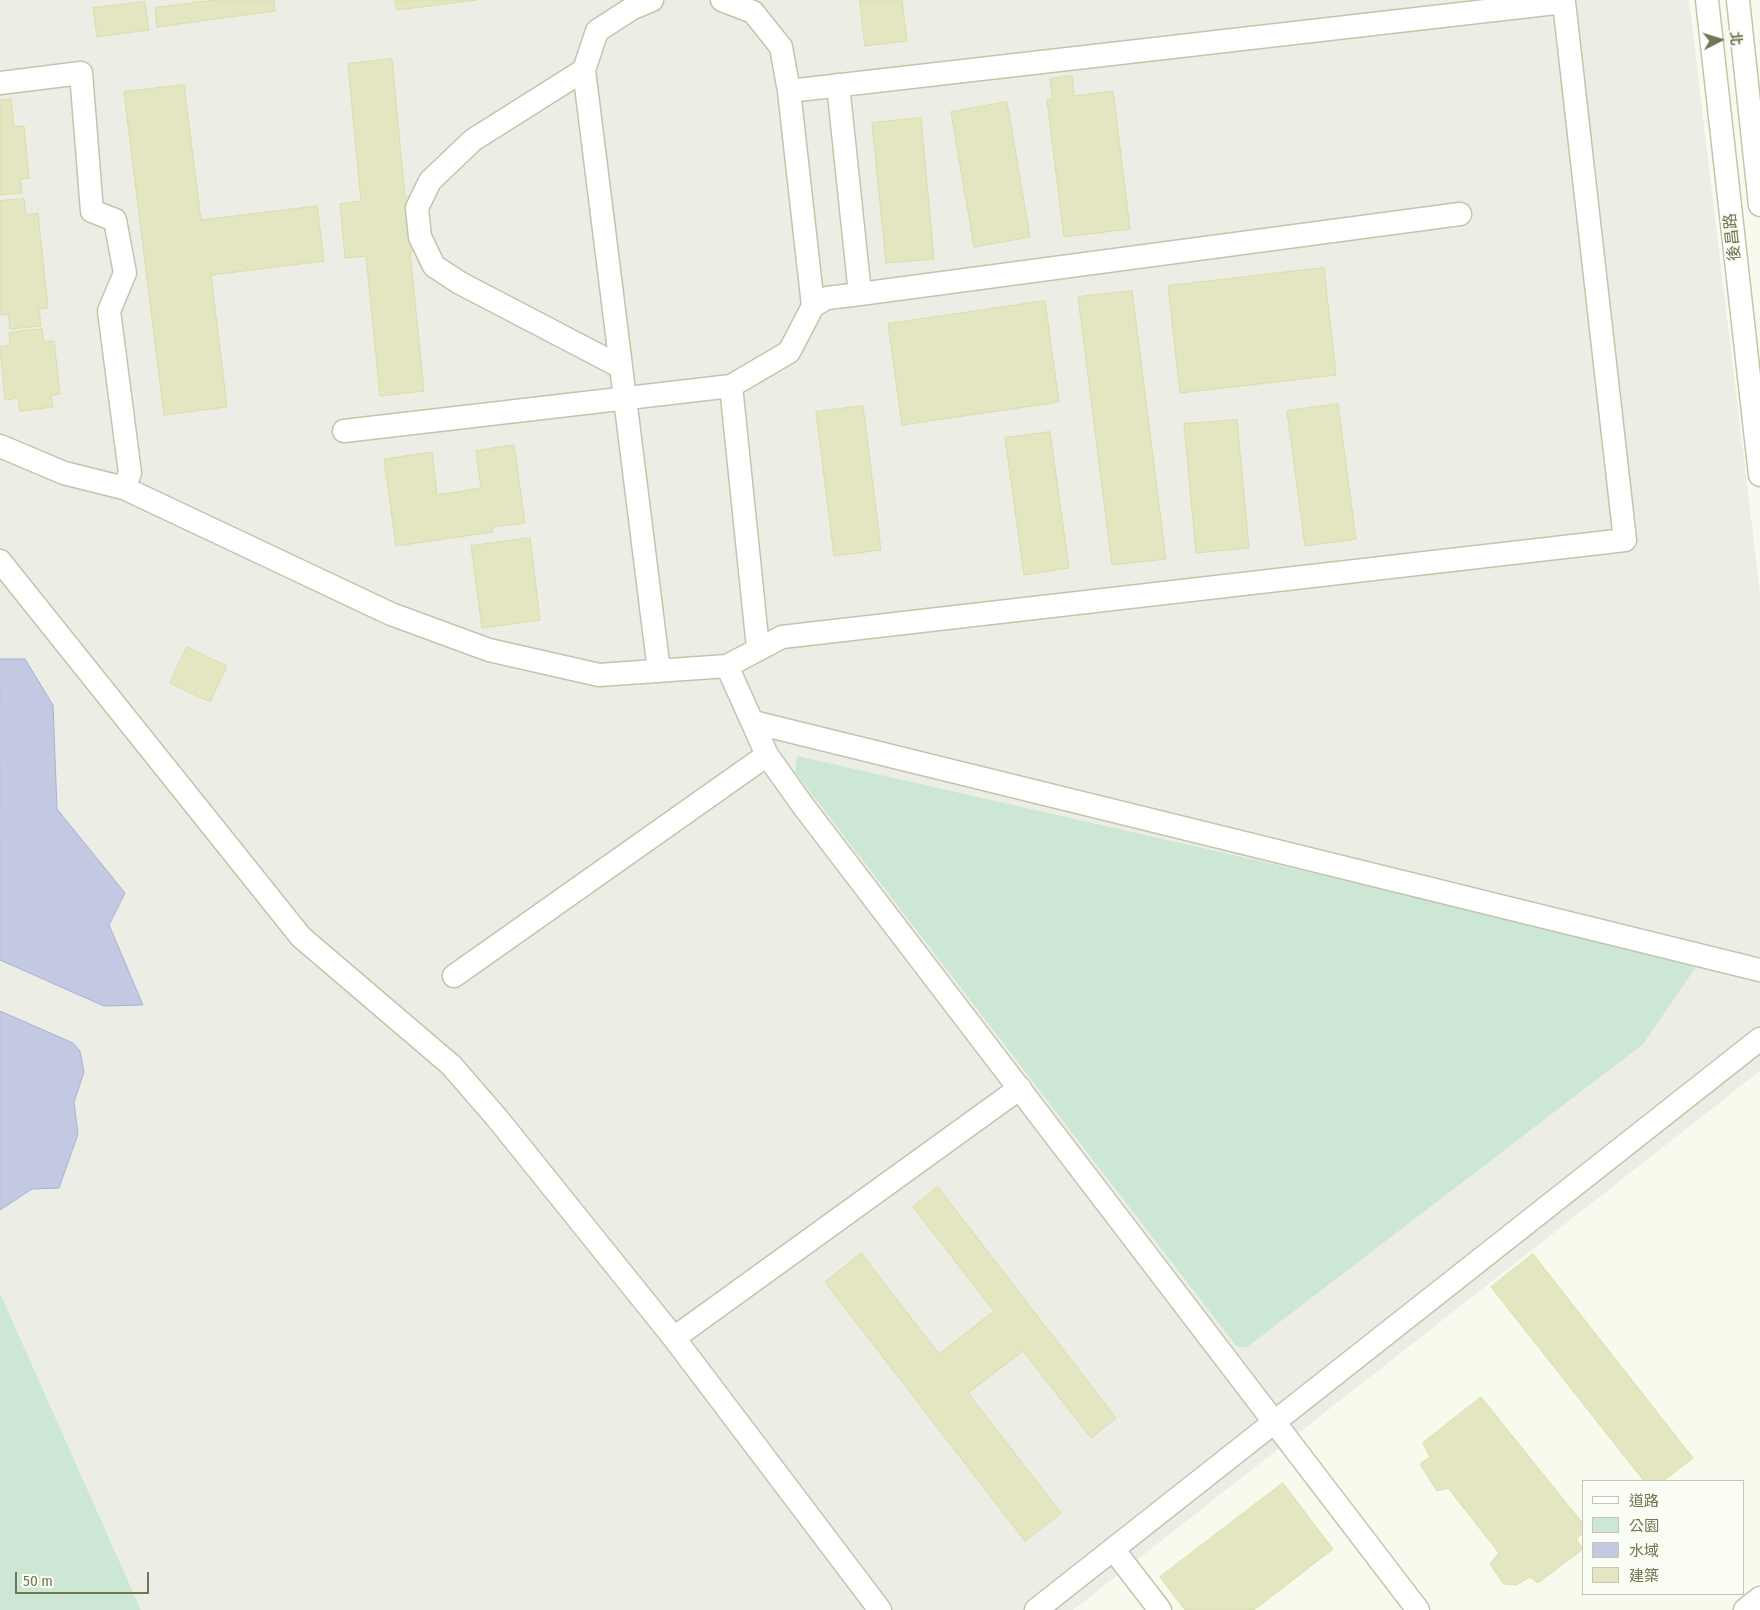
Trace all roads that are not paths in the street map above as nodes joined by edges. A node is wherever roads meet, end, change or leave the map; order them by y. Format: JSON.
{"nodes":[{"id":1,"x":652,"y":0,"type":"edge"},
{"id":2,"x":722,"y":0,"type":"edge"},
{"id":3,"x":1707,"y":0,"type":"edge"},
{"id":4,"x":1738,"y":0,"type":"edge"},
{"id":5,"x":584,"y":70,"type":"junction"},
{"id":6,"x":0,"y":83,"type":"edge"},
{"id":7,"x":838,"y":86,"type":"junction"},
{"id":8,"x":789,"y":91,"type":"junction"},
{"id":9,"x":1760,"y":205,"type":"edge"},
{"id":10,"x":1460,"y":214,"type":"dead end"},
{"id":11,"x":860,"y":294,"type":"junction"},
{"id":12,"x":813,"y":306,"type":"junction"},
{"id":13,"x":620,"y":366,"type":"junction"},
{"id":14,"x":731,"y":386,"type":"junction"},
{"id":15,"x":623,"y":397,"type":"junction"},
{"id":16,"x":344,"y":431,"type":"dead end"},
{"id":17,"x":0,"y":446,"type":"edge"},
{"id":18,"x":1760,"y":475,"type":"edge"},
{"id":19,"x":124,"y":488,"type":"junction"},
{"id":20,"x":0,"y":561,"type":"edge"},
{"id":21,"x":758,"y":648,"type":"junction"},
{"id":22,"x":727,"y":666,"type":"junction"},
{"id":23,"x":659,"y":671,"type":"junction"},
{"id":24,"x":753,"y":722,"type":"junction"},
{"id":25,"x":767,"y":755,"type":"junction"},
{"id":26,"x":1760,"y":970,"type":"edge"},
{"id":27,"x":454,"y":976,"type":"dead end"},
{"id":28,"x":1760,"y":1039,"type":"edge"},
{"id":29,"x":1020,"y":1088,"type":"junction"},
{"id":30,"x":674,"y":1338,"type":"junction"},
{"id":31,"x":1274,"y":1422,"type":"junction"},
{"id":32,"x":1113,"y":1549,"type":"junction"},
{"id":33,"x":1760,"y":1598,"type":"edge"},
{"id":34,"x":880,"y":1610,"type":"edge"},
{"id":35,"x":1036,"y":1610,"type":"edge"},
{"id":36,"x":1160,"y":1610,"type":"edge"},
{"id":37,"x":1418,"y":1610,"type":"edge"},
{"id":38,"x":1745,"y":1610,"type":"edge"}],
"edges":[{"from":1,"to":5,"type":"street"},
{"from":2,"to":8,"type":"street"},
{"from":3,"to":18,"type":"street","name":"後昌路"},
{"from":4,"to":9,"type":"street","name":"後昌路"},
{"from":5,"to":13,"type":"street"},
{"from":5,"to":13,"type":"street"},
{"from":6,"to":19,"type":"street"},
{"from":7,"to":8,"type":"street"},
{"from":7,"to":11,"type":"street"},
{"from":7,"to":21,"type":"street"},
{"from":8,"to":12,"type":"street"},
{"from":10,"to":11,"type":"street"},
{"from":11,"to":12,"type":"street"},
{"from":12,"to":14,"type":"street"},
{"from":13,"to":15,"type":"street"},
{"from":14,"to":15,"type":"street"},
{"from":14,"to":21,"type":"street"},
{"from":15,"to":16,"type":"street"},
{"from":15,"to":23,"type":"street"},
{"from":17,"to":19,"type":"street"},
{"from":19,"to":23,"type":"street"},
{"from":20,"to":30,"type":"street"},
{"from":21,"to":22,"type":"street"},
{"from":22,"to":23,"type":"street"},
{"from":22,"to":24,"type":"street"},
{"from":24,"to":25,"type":"street"},
{"from":24,"to":26,"type":"street"},
{"from":25,"to":27,"type":"street"},
{"from":25,"to":29,"type":"street"},
{"from":28,"to":31,"type":"street"},
{"from":29,"to":30,"type":"street"},
{"from":29,"to":31,"type":"street"},
{"from":30,"to":34,"type":"street"},
{"from":31,"to":32,"type":"street"},
{"from":31,"to":37,"type":"street"},
{"from":32,"to":35,"type":"street"},
{"from":32,"to":36,"type":"street"},
{"from":33,"to":38,"type":"street"}]}
